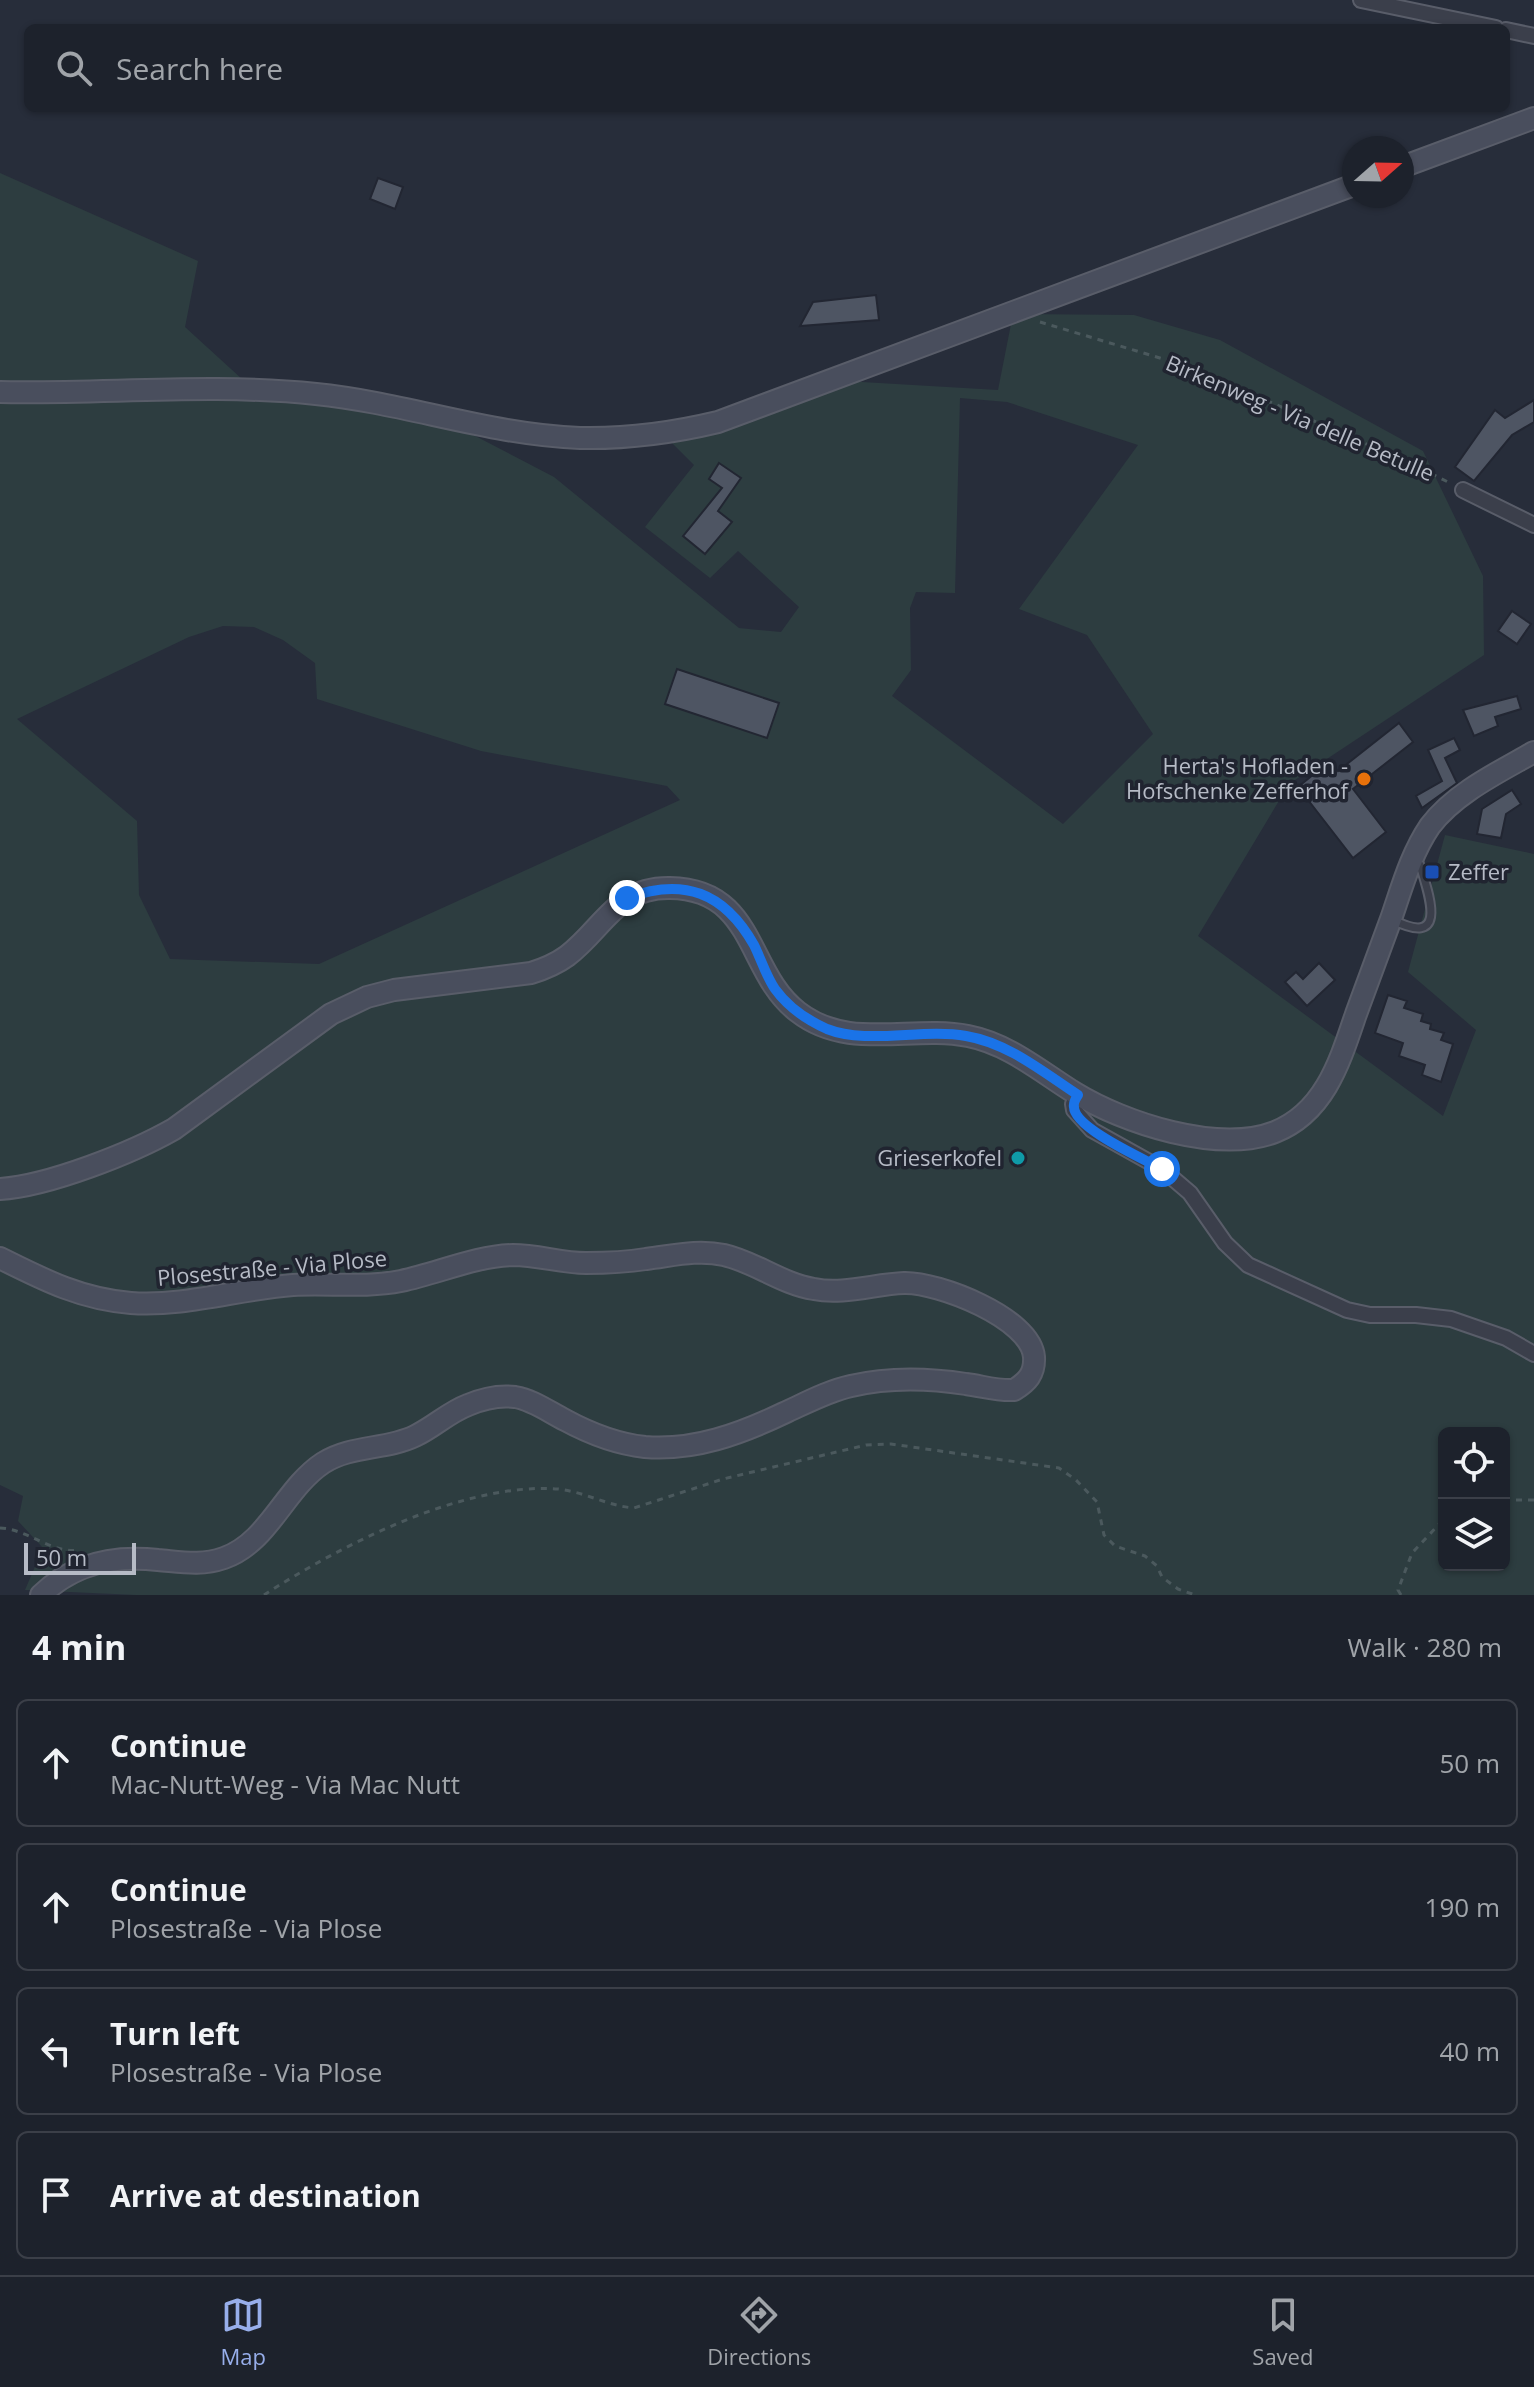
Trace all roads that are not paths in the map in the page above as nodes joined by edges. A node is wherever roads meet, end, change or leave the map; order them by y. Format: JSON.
{"nodes":[{"id":1,"x":1361,"y":0,"type":"edge"},
{"id":2,"x":1477,"y":24,"type":"edge"},
{"id":3,"x":1510,"y":31,"type":"edge"},
{"id":4,"x":1534,"y":36,"type":"edge"},
{"id":5,"x":1534,"y":118,"type":"edge"},
{"id":6,"x":1414,"y":163,"type":"edge"},
{"id":7,"x":1342,"y":190,"type":"edge"},
{"id":8,"x":0,"y":392,"type":"edge"},
{"id":9,"x":1463,"y":490,"type":"road end"},
{"id":10,"x":1534,"y":525,"type":"edge"},
{"id":11,"x":1534,"y":752,"type":"edge"},
{"id":12,"x":1411,"y":861,"type":"junction"},
{"id":13,"x":1391,"y":919,"type":"junction"},
{"id":14,"x":1078,"y":1095,"type":"junction"},
{"id":15,"x":0,"y":1189,"type":"edge"},
{"id":16,"x":0,"y":1258,"type":"edge"},
{"id":17,"x":1534,"y":1354,"type":"edge"},
{"id":18,"x":41,"y":1595,"type":"edge"}],
"edges":[{"from":1,"to":2,"type":"street"},
{"from":3,"to":4,"type":"street"},
{"from":5,"to":6,"type":"street"},
{"from":7,"to":8,"type":"street"},
{"from":9,"to":10,"type":"street"},
{"from":11,"to":12,"type":"street"},
{"from":12,"to":13,"type":"street"},
{"from":12,"to":13,"type":"lane"},
{"from":13,"to":14,"type":"street"},
{"from":14,"to":15,"type":"street"},
{"from":14,"to":17,"type":"street"},
{"from":16,"to":18,"type":"street","name":"Plosestraße - Via Plose"}]}
